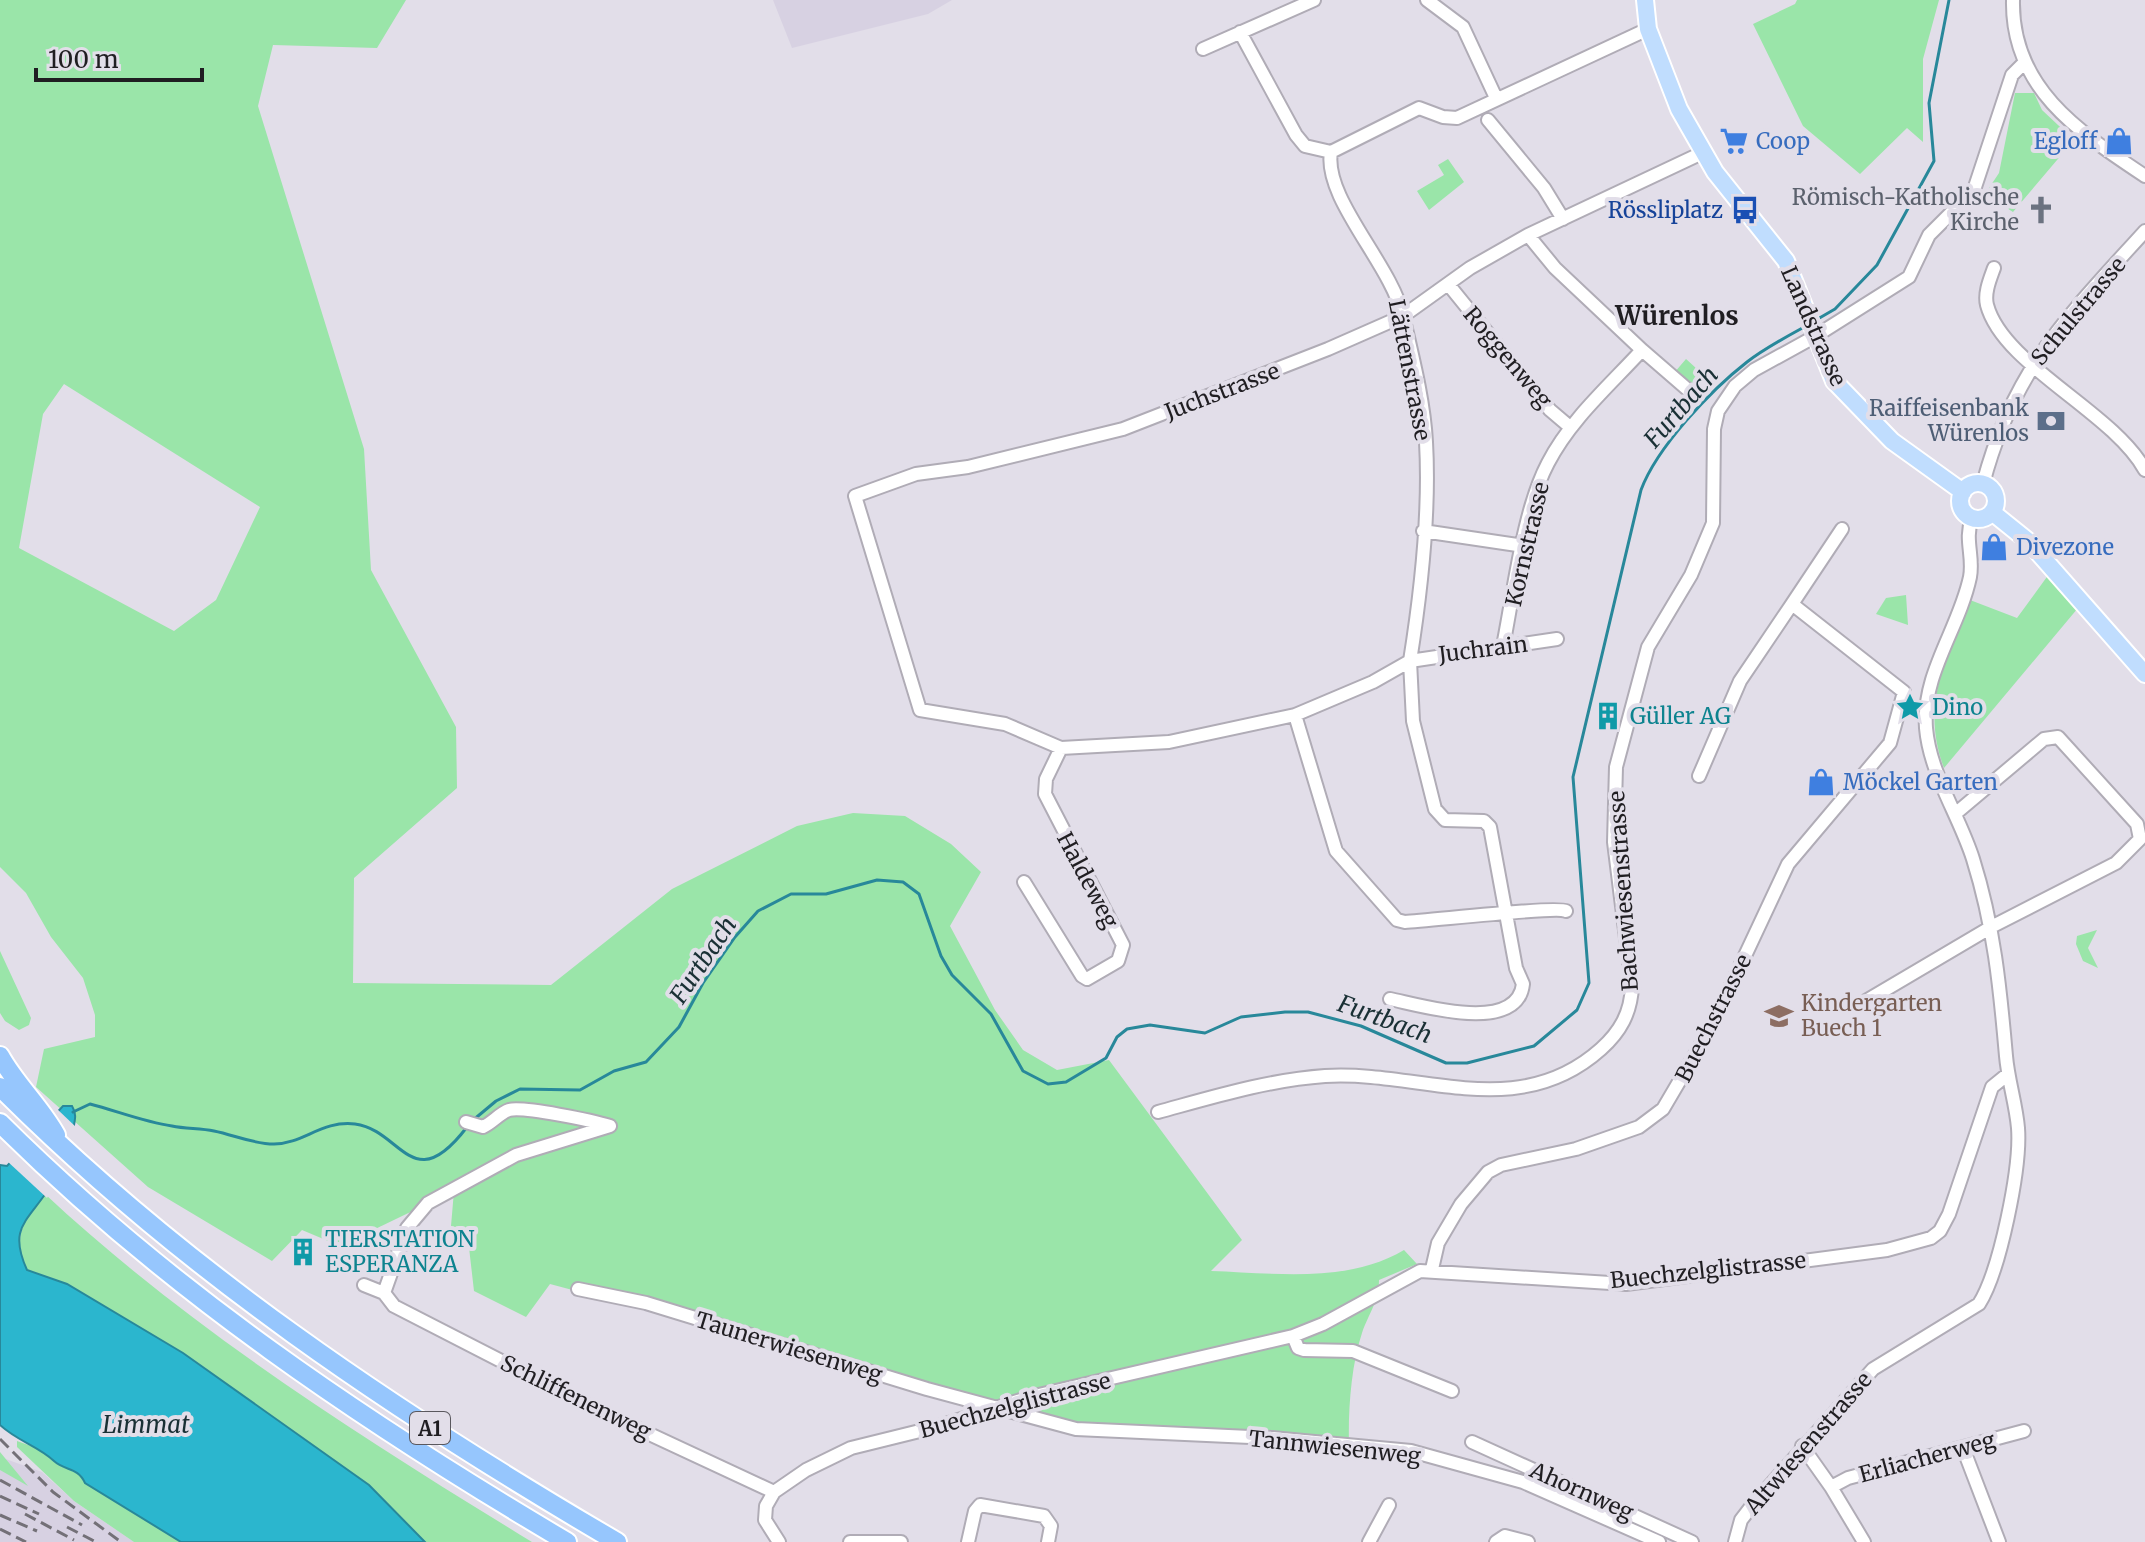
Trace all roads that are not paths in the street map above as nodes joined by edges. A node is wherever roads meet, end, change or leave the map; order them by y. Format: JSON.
{"nodes":[{"id":1,"x":1314,"y":0,"type":"edge"},
{"id":2,"x":1427,"y":0,"type":"edge"},
{"id":3,"x":1645,"y":0,"type":"edge"},
{"id":4,"x":2013,"y":0,"type":"edge"},
{"id":5,"x":1648,"y":29,"type":"junction"},
{"id":6,"x":1240,"y":32,"type":"junction"},
{"id":7,"x":1203,"y":49,"type":"dead end"},
{"id":8,"x":2024,"y":63,"type":"junction"},
{"id":9,"x":1496,"y":98,"type":"junction"},
{"id":10,"x":1488,"y":120,"type":"dead end"},
{"id":11,"x":1331,"y":152,"type":"junction"},
{"id":12,"x":1702,"y":153,"type":"junction"},
{"id":13,"x":2145,"y":176,"type":"edge"},
{"id":14,"x":1563,"y":219,"type":"junction"},
{"id":15,"x":2145,"y":231,"type":"edge"},
{"id":16,"x":1528,"y":235,"type":"junction"},
{"id":17,"x":1994,"y":268,"type":"dead end"},
{"id":18,"x":1448,"y":284,"type":"junction"},
{"id":19,"x":1403,"y":316,"type":"junction"},
{"id":20,"x":1815,"y":328,"type":"junction"},
{"id":21,"x":1642,"y":350,"type":"junction"},
{"id":22,"x":2032,"y":363,"type":"junction"},
{"id":23,"x":1694,"y":395,"type":"dead end"},
{"id":24,"x":1570,"y":427,"type":"junction"},
{"id":25,"x":2145,"y":470,"type":"edge"},
{"id":26,"x":1983,"y":484,"type":"junction"},
{"id":27,"x":1963,"y":492,"type":"junction"},
{"id":28,"x":1992,"y":512,"type":"junction"},
{"id":29,"x":1972,"y":518,"type":"junction"},
{"id":30,"x":1842,"y":529,"type":"dead end"},
{"id":31,"x":1423,"y":531,"type":"junction"},
{"id":32,"x":1524,"y":546,"type":"junction"},
{"id":33,"x":1792,"y":604,"type":"junction"},
{"id":34,"x":1557,"y":639,"type":"dead end"},
{"id":35,"x":1503,"y":646,"type":"junction"},
{"id":36,"x":1410,"y":661,"type":"junction"},
{"id":37,"x":2145,"y":674,"type":"edge"},
{"id":38,"x":1904,"y":692,"type":"junction"},
{"id":39,"x":1929,"y":692,"type":"junction"},
{"id":40,"x":1295,"y":715,"type":"junction"},
{"id":41,"x":1061,"y":748,"type":"junction"},
{"id":42,"x":1699,"y":776,"type":"dead end"},
{"id":43,"x":1955,"y":814,"type":"junction"},
{"id":44,"x":1024,"y":882,"type":"dead end"},
{"id":45,"x":1566,"y":911,"type":"dead end"},
{"id":46,"x":1508,"y":915,"type":"junction"},
{"id":47,"x":1993,"y":926,"type":"junction"},
{"id":48,"x":1390,"y":999,"type":"dead end"},
{"id":49,"x":1866,"y":1001,"type":"dead end"},
{"id":50,"x":0,"y":1056,"type":"edge"},
{"id":51,"x":2008,"y":1074,"type":"junction"},
{"id":52,"x":0,"y":1087,"type":"edge"},
{"id":53,"x":1158,"y":1112,"type":"dead end"},
{"id":54,"x":39,"y":1118,"type":"junction"},
{"id":55,"x":470,"y":1124,"type":"dead end"},
{"id":56,"x":1,"y":1130,"type":"edge"},
{"id":57,"x":1432,"y":1269,"type":"junction"},
{"id":58,"x":364,"y":1285,"type":"dead end"},
{"id":59,"x":578,"y":1289,"type":"dead end"},
{"id":60,"x":384,"y":1293,"type":"junction"},
{"id":61,"x":1293,"y":1336,"type":"junction"},
{"id":62,"x":1452,"y":1391,"type":"dead end"},
{"id":63,"x":1000,"y":1406,"type":"junction"},
{"id":64,"x":2024,"y":1431,"type":"dead end"},
{"id":65,"x":1472,"y":1442,"type":"dead end"},
{"id":66,"x":1802,"y":1446,"type":"junction"},
{"id":67,"x":1963,"y":1448,"type":"junction"},
{"id":68,"x":1831,"y":1487,"type":"junction"},
{"id":69,"x":774,"y":1492,"type":"junction"},
{"id":70,"x":1389,"y":1505,"type":"dead end"},
{"id":71,"x":567,"y":1542,"type":"edge"},
{"id":72,"x":617,"y":1542,"type":"edge"},
{"id":73,"x":779,"y":1542,"type":"edge"},
{"id":74,"x":850,"y":1542,"type":"edge"},
{"id":75,"x":901,"y":1542,"type":"edge"},
{"id":76,"x":968,"y":1542,"type":"edge"},
{"id":77,"x":1048,"y":1542,"type":"edge"},
{"id":78,"x":1369,"y":1542,"type":"edge"},
{"id":79,"x":1496,"y":1542,"type":"edge"},
{"id":80,"x":1528,"y":1542,"type":"edge"},
{"id":81,"x":1659,"y":1542,"type":"edge"},
{"id":82,"x":1692,"y":1542,"type":"edge"},
{"id":83,"x":1735,"y":1542,"type":"edge"},
{"id":84,"x":1864,"y":1542,"type":"edge"},
{"id":85,"x":1999,"y":1542,"type":"edge"}],
"edges":[{"from":1,"to":6,"type":"street"},
{"from":2,"to":9,"type":"street"},
{"from":3,"to":5,"type":"main road","name":"Landstrasse"},
{"from":4,"to":8,"type":"street"},
{"from":5,"to":9,"type":"street"},
{"from":5,"to":12,"type":"main road","name":"Landstrasse"},
{"from":6,"to":7,"type":"street"},
{"from":6,"to":11,"type":"street"},
{"from":8,"to":13,"type":"street"},
{"from":8,"to":20,"type":"street","name":"Bachwiesenstrasse"},
{"from":9,"to":11,"type":"street"},
{"from":10,"to":14,"type":"street"},
{"from":11,"to":19,"type":"street","name":"Lättenstrasse"},
{"from":12,"to":14,"type":"street","name":"Juchstrasse"},
{"from":12,"to":20,"type":"main road","name":"Landstrasse"},
{"from":14,"to":16,"type":"street","name":"Juchstrasse"},
{"from":15,"to":22,"type":"street","name":"Schulstrasse"},
{"from":16,"to":18,"type":"street","name":"Juchstrasse"},
{"from":16,"to":21,"type":"street"},
{"from":17,"to":22,"type":"street"},
{"from":18,"to":19,"type":"street","name":"Juchstrasse"},
{"from":18,"to":24,"type":"street","name":"Roggenweg"},
{"from":19,"to":31,"type":"street","name":"Lättenstrasse"},
{"from":19,"to":41,"type":"street","name":"Juchstrasse"},
{"from":20,"to":27,"type":"main road","name":"Landstrasse"},
{"from":20,"to":53,"type":"street","name":"Bachwiesenstrasse"},
{"from":21,"to":23,"type":"street"},
{"from":21,"to":24,"type":"street","name":"Kornstrasse"},
{"from":22,"to":25,"type":"street"},
{"from":22,"to":26,"type":"street","name":"Schulstrasse"},
{"from":24,"to":32,"type":"street","name":"Kornstrasse"},
{"from":26,"to":27,"type":"main road"},
{"from":26,"to":28,"type":"main road"},
{"from":27,"to":29,"type":"main road"},
{"from":28,"to":29,"type":"main road"},
{"from":28,"to":37,"type":"main road"},
{"from":29,"to":39,"type":"street"},
{"from":30,"to":33,"type":"street"},
{"from":31,"to":32,"type":"street"},
{"from":31,"to":36,"type":"street","name":"Lättenstrasse"},
{"from":32,"to":35,"type":"street","name":"Kornstrasse"},
{"from":33,"to":38,"type":"street"},
{"from":33,"to":42,"type":"street"},
{"from":34,"to":35,"type":"street","name":"Juchrain"},
{"from":35,"to":36,"type":"street","name":"Juchrain"},
{"from":36,"to":40,"type":"street"},
{"from":36,"to":46,"type":"street","name":"Lättenstrasse"},
{"from":38,"to":39,"type":"street"},
{"from":38,"to":57,"type":"street","name":"Buechstrasse"},
{"from":39,"to":43,"type":"street"},
{"from":40,"to":41,"type":"street"},
{"from":40,"to":46,"type":"street"},
{"from":41,"to":44,"type":"street","name":"Haldeweg"},
{"from":43,"to":47,"type":"street"},
{"from":43,"to":47,"type":"street"},
{"from":45,"to":46,"type":"street"},
{"from":46,"to":48,"type":"street"},
{"from":47,"to":49,"type":"street"},
{"from":47,"to":51,"type":"street"},
{"from":50,"to":54,"type":"highway"},
{"from":51,"to":57,"type":"street","name":"Buechzelglistrasse"},
{"from":51,"to":66,"type":"street","name":"Altwiesenstrasse"},
{"from":52,"to":54,"type":"highway","number":"A1"},
{"from":54,"to":72,"type":"highway","number":"A1"},
{"from":55,"to":60,"type":"street"},
{"from":56,"to":71,"type":"highway","number":"A1"},
{"from":57,"to":61,"type":"street","name":"Buechzelglistrasse"},
{"from":58,"to":60,"type":"street","name":"Schliffenenweg"},
{"from":59,"to":63,"type":"street","name":"Taunerwiesenweg"},
{"from":60,"to":69,"type":"street","name":"Schliffenenweg"},
{"from":61,"to":62,"type":"street"},
{"from":61,"to":63,"type":"street","name":"Buechzelglistrasse"},
{"from":63,"to":69,"type":"street","name":"Buechzelglistrasse"},
{"from":63,"to":81,"type":"street","name":"Tannwiesenweg"},
{"from":64,"to":67,"type":"street","name":"Erliacherweg"},
{"from":65,"to":82,"type":"street","name":"Ahornweg"},
{"from":66,"to":68,"type":"street"},
{"from":66,"to":83,"type":"street","name":"Altwiesenstrasse"},
{"from":67,"to":68,"type":"street","name":"Erliacherweg"},
{"from":67,"to":85,"type":"street"},
{"from":68,"to":84,"type":"street"},
{"from":69,"to":73,"type":"street"},
{"from":70,"to":78,"type":"street"},
{"from":74,"to":75,"type":"street"},
{"from":76,"to":77,"type":"street"},
{"from":79,"to":80,"type":"street"}]}
